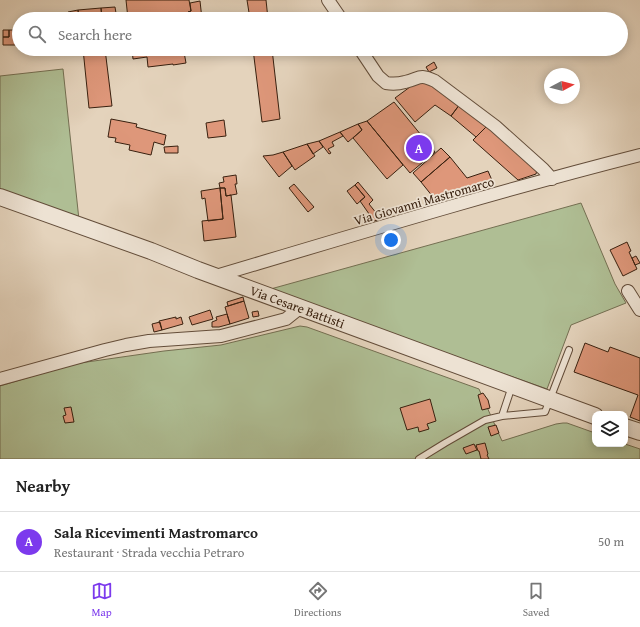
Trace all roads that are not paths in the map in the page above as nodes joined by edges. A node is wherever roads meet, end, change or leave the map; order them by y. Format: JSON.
{"nodes":[{"id":1,"x":328,"y":0,"type":"edge"},
{"id":2,"x":336,"y":12,"type":"edge"},
{"id":3,"x":365,"y":56,"type":"edge"},
{"id":4,"x":640,"y":155,"type":"edge"},
{"id":5,"x":552,"y":179,"type":"junction"},
{"id":6,"x":0,"y":197,"type":"edge"},
{"id":7,"x":216,"y":276,"type":"junction"},
{"id":8,"x":628,"y":291,"type":"dead end"},
{"id":9,"x":301,"y":307,"type":"junction"},
{"id":10,"x":640,"y":310,"type":"edge"},
{"id":11,"x":570,"y":350,"type":"dead end"},
{"id":12,"x":0,"y":379,"type":"edge"},
{"id":13,"x":512,"y":386,"type":"junction"},
{"id":14,"x":550,"y":399,"type":"junction"},
{"id":15,"x":592,"y":415,"type":"edge"},
{"id":16,"x":502,"y":416,"type":"junction"},
{"id":17,"x":628,"y":428,"type":"edge"},
{"id":18,"x":640,"y":432,"type":"edge"},
{"id":19,"x":420,"y":459,"type":"edge"}],
"edges":[{"from":1,"to":2,"type":"street"},
{"from":3,"to":5,"type":"street"},
{"from":4,"to":5,"type":"street","name":"Via Giovanni Mastromarco"},
{"from":5,"to":7,"type":"street","name":"Via Giovanni Mastromarco"},
{"from":6,"to":7,"type":"street","name":"Via Cesare Battisti"},
{"from":7,"to":9,"type":"street","name":"Via Cesare Battisti"},
{"from":8,"to":10,"type":"street"},
{"from":9,"to":12,"type":"street"},
{"from":9,"to":13,"type":"street","name":"Via Cesare Battisti"},
{"from":11,"to":14,"type":"lane"},
{"from":13,"to":14,"type":"street","name":"Via Cesare Battisti"},
{"from":13,"to":16,"type":"lane"},
{"from":14,"to":15,"type":"street","name":"Via Cesare Battisti"},
{"from":14,"to":16,"type":"lane"},
{"from":16,"to":19,"type":"lane"},
{"from":17,"to":18,"type":"street"}]}
